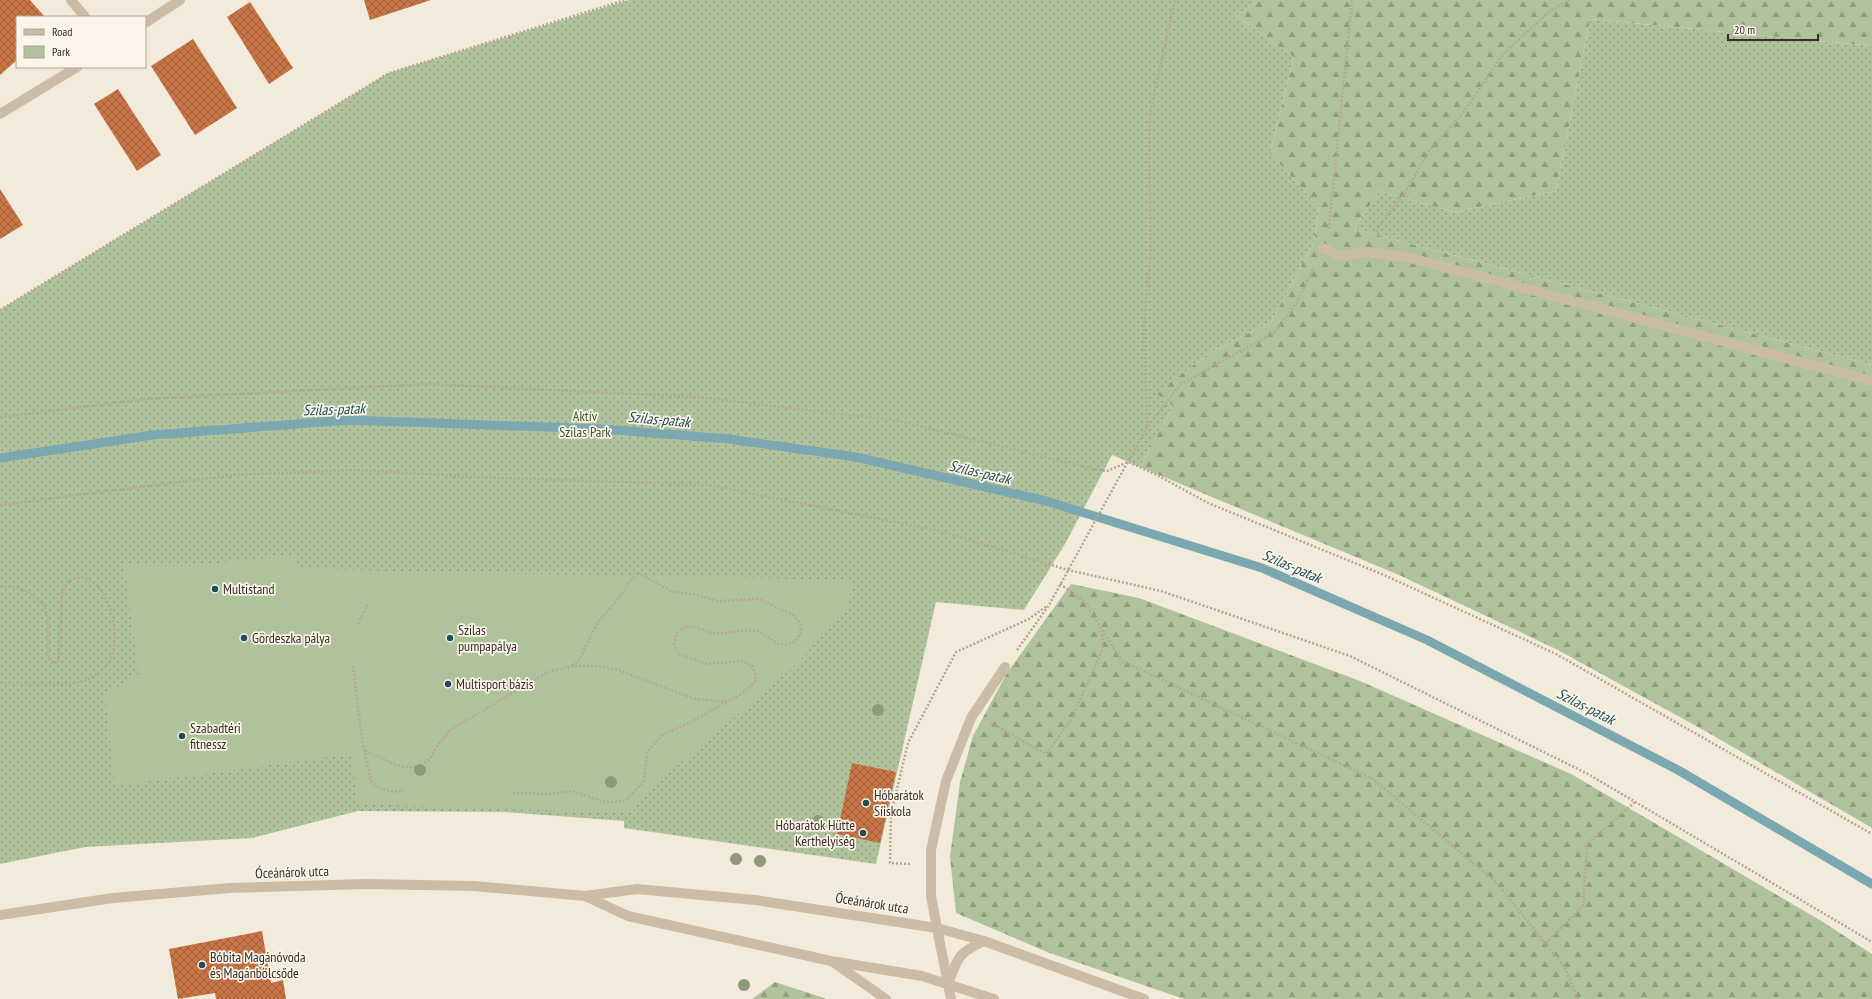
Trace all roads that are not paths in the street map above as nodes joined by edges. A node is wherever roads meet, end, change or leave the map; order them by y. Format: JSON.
{"nodes":[{"id":1,"x":71,"y":0,"type":"edge"},
{"id":2,"x":180,"y":0,"type":"edge"},
{"id":3,"x":84,"y":16,"type":"edge"},
{"id":4,"x":146,"y":22,"type":"edge"},
{"id":5,"x":75,"y":68,"type":"edge"},
{"id":6,"x":0,"y":114,"type":"edge"},
{"id":7,"x":1323,"y":248,"type":"road end"},
{"id":8,"x":1872,"y":381,"type":"edge"},
{"id":9,"x":1005,"y":667,"type":"road end"},
{"id":10,"x":586,"y":896,"type":"junction"},
{"id":11,"x":0,"y":915,"type":"edge"},
{"id":12,"x":937,"y":928,"type":"junction"},
{"id":13,"x":984,"y":941,"type":"junction"},
{"id":14,"x":831,"y":961,"type":"junction"},
{"id":15,"x":948,"y":984,"type":"junction"},
{"id":16,"x":886,"y":999,"type":"edge"},
{"id":17,"x":951,"y":999,"type":"edge"},
{"id":18,"x":994,"y":999,"type":"edge"},
{"id":19,"x":1144,"y":999,"type":"edge"}],
"edges":[{"from":1,"to":3,"type":"street"},
{"from":2,"to":4,"type":"street"},
{"from":5,"to":6,"type":"street"},
{"from":7,"to":8,"type":"street"},
{"from":9,"to":12,"type":"street"},
{"from":10,"to":11,"type":"street","name":"Óceánárok utca"},
{"from":10,"to":12,"type":"street","name":"Óceánárok utca"},
{"from":10,"to":14,"type":"street","name":"Óceánárok utca"},
{"from":12,"to":13,"type":"street","name":"Óceánárok utca"},
{"from":12,"to":15,"type":"street"},
{"from":13,"to":15,"type":"street"},
{"from":13,"to":19,"type":"street","name":"Óceánárok utca"},
{"from":14,"to":15,"type":"street","name":"Óceánárok utca"},
{"from":14,"to":16,"type":"street"},
{"from":15,"to":17,"type":"street"},
{"from":15,"to":18,"type":"street","name":"Óceánárok utca"}]}
